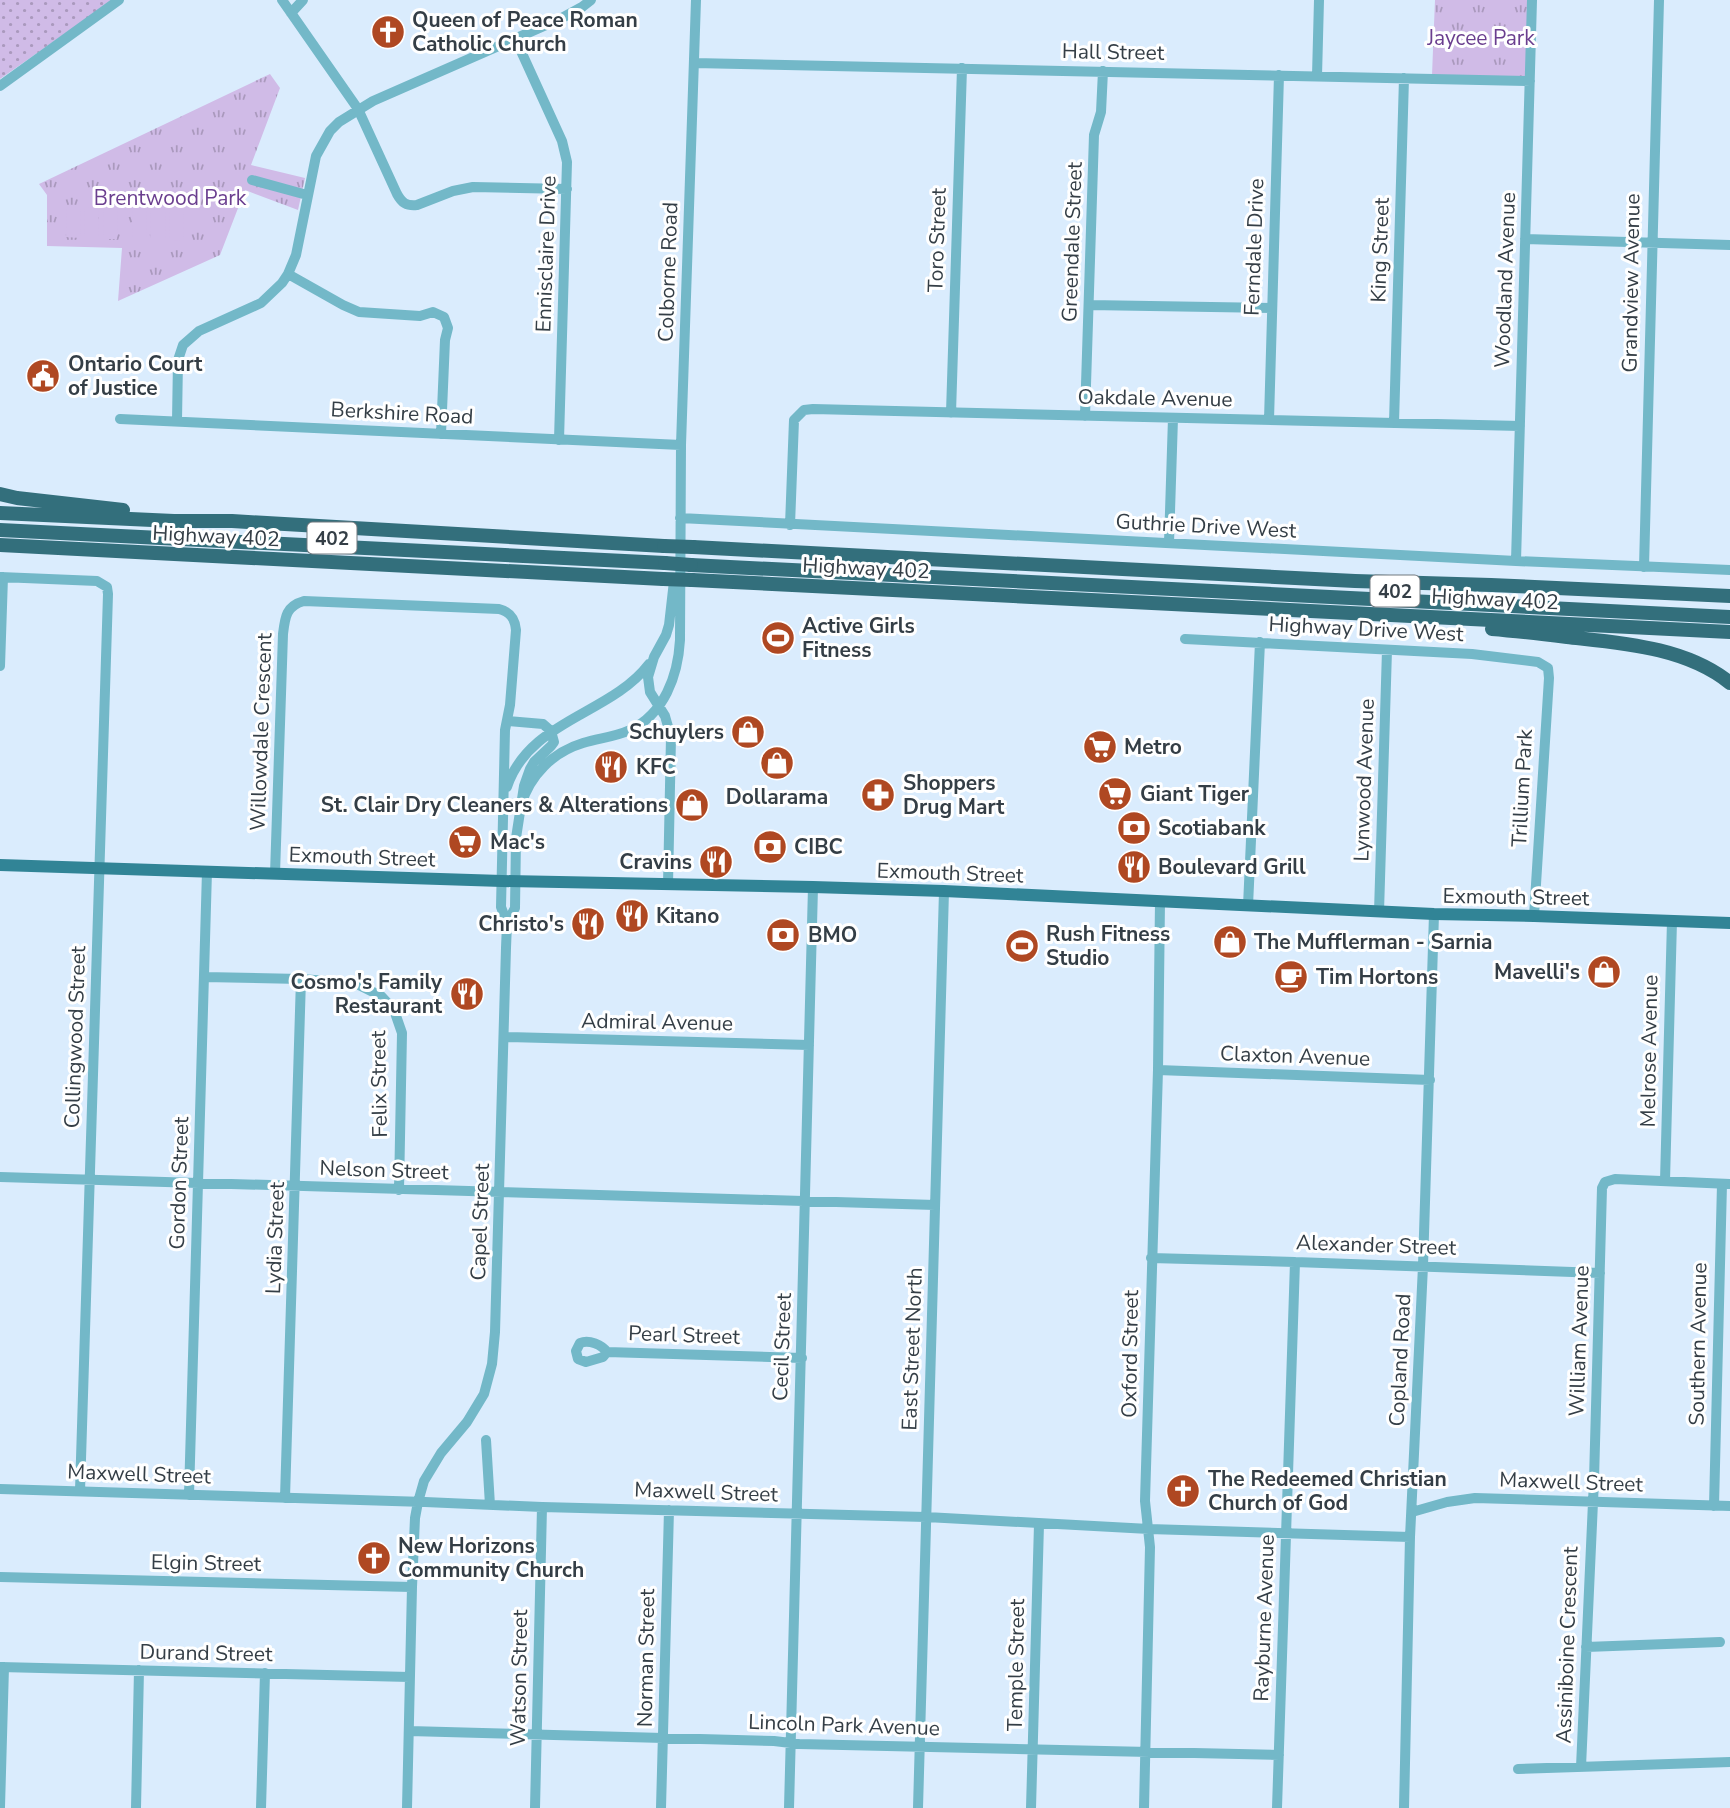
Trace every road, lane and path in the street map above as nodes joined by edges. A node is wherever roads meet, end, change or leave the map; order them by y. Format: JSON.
{"nodes":[{"id":1,"x":119,"y":0,"type":"edge"},
{"id":2,"x":282,"y":0,"type":"edge"},
{"id":3,"x":303,"y":0,"type":"edge"},
{"id":4,"x":591,"y":0,"type":"edge"},
{"id":5,"x":696,"y":0,"type":"edge"},
{"id":6,"x":1319,"y":0,"type":"edge"},
{"id":7,"x":1531,"y":0,"type":"edge"},
{"id":8,"x":1659,"y":0,"type":"edge"},
{"id":9,"x":291,"y":13,"type":"junction"},
{"id":10,"x":515,"y":38,"type":"junction"},
{"id":11,"x":694,"y":63,"type":"junction"},
{"id":12,"x":962,"y":68,"type":"junction"},
{"id":13,"x":1103,"y":71,"type":"junction"},
{"id":14,"x":1279,"y":75,"type":"junction"},
{"id":15,"x":1317,"y":76,"type":"junction"},
{"id":16,"x":1404,"y":78,"type":"junction"},
{"id":17,"x":1530,"y":81,"type":"junction"},
{"id":18,"x":0,"y":86,"type":"edge"},
{"id":19,"x":358,"y":109,"type":"junction"},
{"id":20,"x":251,"y":180,"type":"dead end"},
{"id":21,"x":567,"y":190,"type":"junction"},
{"id":22,"x":307,"y":195,"type":"junction"},
{"id":23,"x":1525,"y":239,"type":"junction"},
{"id":24,"x":1651,"y":243,"type":"junction"},
{"id":25,"x":1730,"y":246,"type":"edge"},
{"id":26,"x":288,"y":274,"type":"junction"},
{"id":27,"x":1089,"y":305,"type":"junction"},
{"id":28,"x":1272,"y":308,"type":"junction"},
{"id":29,"x":951,"y":413,"type":"junction"},
{"id":30,"x":1085,"y":416,"type":"junction"},
{"id":31,"x":1173,"y":418,"type":"junction"},
{"id":32,"x":120,"y":419,"type":"dead end"},
{"id":33,"x":1269,"y":420,"type":"junction"},
{"id":34,"x":177,"y":421,"type":"junction"},
{"id":35,"x":1394,"y":423,"type":"junction"},
{"id":36,"x":1520,"y":426,"type":"junction"},
{"id":37,"x":440,"y":434,"type":"junction"},
{"id":38,"x":559,"y":440,"type":"junction"},
{"id":39,"x":681,"y":445,"type":"junction"},
{"id":40,"x":0,"y":494,"type":"edge"},
{"id":41,"x":0,"y":513,"type":"edge"},
{"id":42,"x":680,"y":518,"type":"junction"},
{"id":43,"x":0,"y":521,"type":"edge"},
{"id":44,"x":232,"y":522,"type":"junction"},
{"id":45,"x":790,"y":525,"type":"junction"},
{"id":46,"x":0,"y":530,"type":"edge"},
{"id":47,"x":1169,"y":543,"type":"junction"},
{"id":48,"x":0,"y":545,"type":"edge"},
{"id":49,"x":0,"y":553,"type":"edge"},
{"id":50,"x":690,"y":559,"type":"junction"},
{"id":51,"x":280,"y":560,"type":"junction"},
{"id":52,"x":664,"y":561,"type":"junction"},
{"id":53,"x":1516,"y":561,"type":"junction"},
{"id":54,"x":1644,"y":567,"type":"junction"},
{"id":55,"x":1730,"y":570,"type":"edge"},
{"id":56,"x":1,"y":577,"type":"edge"},
{"id":57,"x":1730,"y":596,"type":"edge"},
{"id":58,"x":1233,"y":607,"type":"junction"},
{"id":59,"x":1730,"y":607,"type":"edge"},
{"id":60,"x":511,"y":615,"type":"joint"},
{"id":61,"x":1730,"y":617,"type":"edge"},
{"id":62,"x":1730,"y":632,"type":"edge"},
{"id":63,"x":1185,"y":639,"type":"dead end"},
{"id":64,"x":1260,"y":642,"type":"junction"},
{"id":65,"x":1387,"y":650,"type":"junction"},
{"id":66,"x":654,"y":657,"type":"junction"},
{"id":67,"x":1545,"y":665,"type":"joint"},
{"id":68,"x":0,"y":666,"type":"edge"},
{"id":69,"x":1730,"y":683,"type":"edge"},
{"id":70,"x":670,"y":686,"type":"junction"},
{"id":71,"x":658,"y":706,"type":"junction"},
{"id":72,"x":507,"y":720,"type":"junction"},
{"id":73,"x":551,"y":731,"type":"junction"},
{"id":74,"x":671,"y":737,"type":"junction"},
{"id":75,"x":505,"y":797,"type":"junction"},
{"id":76,"x":521,"y":805,"type":"junction"},
{"id":77,"x":0,"y":865,"type":"edge"},
{"id":78,"x":100,"y":868,"type":"junction"},
{"id":79,"x":207,"y":871,"type":"junction"},
{"id":80,"x":275,"y":874,"type":"junction"},
{"id":81,"x":509,"y":881,"type":"junction"},
{"id":82,"x":668,"y":885,"type":"junction"},
{"id":83,"x":813,"y":887,"type":"junction"},
{"id":84,"x":944,"y":891,"type":"junction"},
{"id":85,"x":1160,"y":901,"type":"junction"},
{"id":86,"x":1248,"y":906,"type":"junction"},
{"id":87,"x":1379,"y":912,"type":"junction"},
{"id":88,"x":1434,"y":914,"type":"junction"},
{"id":89,"x":1534,"y":916,"type":"junction"},
{"id":90,"x":1672,"y":921,"type":"junction"},
{"id":91,"x":1730,"y":923,"type":"edge"},
{"id":92,"x":204,"y":977,"type":"junction"},
{"id":93,"x":301,"y":979,"type":"junction"},
{"id":94,"x":505,"y":1037,"type":"junction"},
{"id":95,"x":809,"y":1045,"type":"junction"},
{"id":96,"x":1158,"y":1070,"type":"junction"},
{"id":97,"x":1430,"y":1080,"type":"junction"},
{"id":98,"x":0,"y":1177,"type":"edge"},
{"id":99,"x":90,"y":1179,"type":"junction"},
{"id":100,"x":1665,"y":1181,"type":"junction"},
{"id":101,"x":198,"y":1183,"type":"junction"},
{"id":102,"x":1726,"y":1184,"type":"edge"},
{"id":103,"x":296,"y":1186,"type":"junction"},
{"id":104,"x":399,"y":1190,"type":"junction"},
{"id":105,"x":500,"y":1193,"type":"junction"},
{"id":106,"x":806,"y":1202,"type":"junction"},
{"id":107,"x":935,"y":1205,"type":"junction"},
{"id":108,"x":1151,"y":1258,"type":"junction"},
{"id":109,"x":1295,"y":1262,"type":"junction"},
{"id":110,"x":1423,"y":1266,"type":"junction"},
{"id":111,"x":1600,"y":1273,"type":"junction"},
{"id":112,"x":607,"y":1352,"type":"dead end"},
{"id":113,"x":802,"y":1358,"type":"junction"},
{"id":114,"x":486,"y":1440,"type":"dead end"},
{"id":115,"x":0,"y":1489,"type":"edge"},
{"id":116,"x":80,"y":1492,"type":"junction"},
{"id":117,"x":189,"y":1495,"type":"junction"},
{"id":118,"x":285,"y":1498,"type":"junction"},
{"id":119,"x":1592,"y":1501,"type":"junction"},
{"id":120,"x":418,"y":1502,"type":"junction"},
{"id":121,"x":490,"y":1505,"type":"junction"},
{"id":122,"x":1714,"y":1506,"type":"junction"},
{"id":123,"x":1730,"y":1506,"type":"edge"},
{"id":124,"x":542,"y":1507,"type":"junction"},
{"id":125,"x":669,"y":1510,"type":"junction"},
{"id":126,"x":1412,"y":1511,"type":"junction"},
{"id":127,"x":796,"y":1514,"type":"junction"},
{"id":128,"x":926,"y":1517,"type":"junction"},
{"id":129,"x":1038,"y":1524,"type":"junction"},
{"id":130,"x":1149,"y":1529,"type":"junction"},
{"id":131,"x":1286,"y":1532,"type":"junction"},
{"id":132,"x":1410,"y":1536,"type":"junction"},
{"id":133,"x":0,"y":1577,"type":"edge"},
{"id":134,"x":412,"y":1587,"type":"junction"},
{"id":135,"x":1720,"y":1642,"type":"dead end"},
{"id":136,"x":1586,"y":1647,"type":"junction"},
{"id":137,"x":2,"y":1667,"type":"edge"},
{"id":138,"x":139,"y":1670,"type":"junction"},
{"id":139,"x":265,"y":1673,"type":"junction"},
{"id":140,"x":410,"y":1677,"type":"junction"},
{"id":141,"x":409,"y":1731,"type":"junction"},
{"id":142,"x":536,"y":1735,"type":"junction"},
{"id":143,"x":663,"y":1738,"type":"junction"},
{"id":144,"x":790,"y":1743,"type":"junction"},
{"id":145,"x":920,"y":1747,"type":"junction"},
{"id":146,"x":1033,"y":1749,"type":"junction"},
{"id":147,"x":1145,"y":1752,"type":"junction"},
{"id":148,"x":1279,"y":1755,"type":"junction"},
{"id":149,"x":1730,"y":1762,"type":"edge"},
{"id":150,"x":1581,"y":1767,"type":"junction"},
{"id":151,"x":1518,"y":1769,"type":"dead end"},
{"id":152,"x":0,"y":1807,"type":"edge"},
{"id":153,"x":136,"y":1808,"type":"edge"},
{"id":154,"x":261,"y":1808,"type":"edge"},
{"id":155,"x":407,"y":1808,"type":"edge"},
{"id":156,"x":535,"y":1808,"type":"edge"},
{"id":157,"x":662,"y":1808,"type":"edge"},
{"id":158,"x":789,"y":1808,"type":"edge"},
{"id":159,"x":918,"y":1808,"type":"edge"},
{"id":160,"x":1031,"y":1808,"type":"edge"},
{"id":161,"x":1144,"y":1808,"type":"edge"},
{"id":162,"x":1277,"y":1808,"type":"edge"},
{"id":163,"x":1404,"y":1808,"type":"edge"}],
"edges":[{"from":1,"to":18,"type":"street"},
{"from":2,"to":9,"type":"street"},
{"from":3,"to":9,"type":"street"},
{"from":4,"to":10,"type":"street"},
{"from":5,"to":11,"type":"street","name":"Colborne Road"},
{"from":6,"to":15,"type":"street"},
{"from":7,"to":17,"type":"street","name":"Woodland Avenue"},
{"from":8,"to":24,"type":"street","name":"Grandview Avenue"},
{"from":9,"to":19,"type":"street"},
{"from":10,"to":19,"type":"street"},
{"from":10,"to":21,"type":"street","name":"Ennisclaire Drive"},
{"from":11,"to":12,"type":"street","name":"Hall Street"},
{"from":11,"to":39,"type":"street","name":"Colborne Road"},
{"from":12,"to":13,"type":"street","name":"Hall Street"},
{"from":12,"to":29,"type":"street","name":"Toro Street"},
{"from":13,"to":14,"type":"street","name":"Hall Street"},
{"from":13,"to":27,"type":"street","name":"Greendale Street"},
{"from":14,"to":15,"type":"street","name":"Hall Street"},
{"from":14,"to":28,"type":"street","name":"Ferndale Drive"},
{"from":15,"to":16,"type":"street","name":"Hall Street"},
{"from":16,"to":17,"type":"street","name":"Hall Street"},
{"from":16,"to":35,"type":"street","name":"King Street"},
{"from":17,"to":23,"type":"street","name":"Woodland Avenue"},
{"from":19,"to":21,"type":"street"},
{"from":19,"to":22,"type":"street"},
{"from":20,"to":22,"type":"street"},
{"from":21,"to":38,"type":"street","name":"Ennisclaire Drive"},
{"from":22,"to":26,"type":"street"},
{"from":23,"to":24,"type":"street"},
{"from":23,"to":36,"type":"street","name":"Woodland Avenue"},
{"from":24,"to":25,"type":"street"},
{"from":24,"to":54,"type":"street","name":"Grandview Avenue"},
{"from":26,"to":34,"type":"street"},
{"from":26,"to":37,"type":"street"},
{"from":27,"to":28,"type":"street"},
{"from":27,"to":30,"type":"street","name":"Greendale Street"},
{"from":28,"to":33,"type":"street","name":"Ferndale Drive"},
{"from":29,"to":30,"type":"street","name":"Oakdale Avenue"},
{"from":29,"to":45,"type":"street","name":"Oakdale Avenue"},
{"from":30,"to":31,"type":"street","name":"Oakdale Avenue"},
{"from":31,"to":33,"type":"street","name":"Oakdale Avenue"},
{"from":31,"to":47,"type":"street"},
{"from":32,"to":34,"type":"street","name":"Berkshire Road"},
{"from":33,"to":35,"type":"street","name":"Oakdale Avenue"},
{"from":34,"to":37,"type":"street","name":"Berkshire Road"},
{"from":35,"to":36,"type":"street","name":"Oakdale Avenue"},
{"from":36,"to":53,"type":"street","name":"Woodland Avenue"},
{"from":37,"to":38,"type":"street","name":"Berkshire Road"},
{"from":38,"to":39,"type":"street","name":"Berkshire Road"},
{"from":39,"to":42,"type":"street","name":"Colborne Road"},
{"from":40,"to":44,"type":"highway"},
{"from":41,"to":44,"type":"highway"},
{"from":42,"to":45,"type":"street","name":"Guthrie Drive West"},
{"from":42,"to":50,"type":"street","name":"Colborne Road"},
{"from":43,"to":52,"type":"highway","name":"Highway 402","number":"402"},
{"from":44,"to":52,"type":"highway"},
{"from":45,"to":47,"type":"street","name":"Guthrie Drive West"},
{"from":46,"to":52,"type":"highway"},
{"from":47,"to":53,"type":"street","name":"Guthrie Drive West"},
{"from":48,"to":51,"type":"highway","name":"Highway 402","number":"402"},
{"from":49,"to":51,"type":"highway"},
{"from":50,"to":52,"type":"highway","name":"Highway 402","number":"402"},
{"from":50,"to":52,"type":"highway","name":"Highway 402","number":"402","bridge":true},
{"from":50,"to":57,"type":"highway"},
{"from":50,"to":58,"type":"highway","name":"Highway 402","number":"402"},
{"from":50,"to":59,"type":"highway","name":"Highway 402","number":"402"},
{"from":50,"to":61,"type":"highway"},
{"from":50,"to":66,"type":"street","name":"Colborne Road"},
{"from":50,"to":70,"type":"street","name":"Colborne Road"},
{"from":51,"to":52,"type":"highway","name":"Highway 402","number":"402"},
{"from":53,"to":54,"type":"street","name":"Guthrie Drive West"},
{"from":54,"to":55,"type":"street","name":"Guthrie Drive West"},
{"from":56,"to":68,"type":"street"},
{"from":56,"to":78,"type":"street","name":"Collingwood Street"},
{"from":58,"to":62,"type":"highway","name":"Highway 402","number":"402"},
{"from":58,"to":69,"type":"highway"},
{"from":60,"to":72,"type":"street","name":"Capel Street"},
{"from":60,"to":80,"type":"street","name":"Willowdale Crescent"},
{"from":63,"to":64,"type":"street","name":"Highway Drive West"},
{"from":64,"to":65,"type":"street","name":"Highway Drive West"},
{"from":64,"to":86,"type":"street"},
{"from":65,"to":67,"type":"street","name":"Highway Drive West"},
{"from":65,"to":87,"type":"street","name":"Lynwood Avenue"},
{"from":66,"to":71,"type":"street","name":"Colborne Road"},
{"from":66,"to":73,"type":"street","name":"Capel Street"},
{"from":67,"to":89,"type":"street","name":"Trillium Park"},
{"from":70,"to":71,"type":"street","name":"Colborne Road"},
{"from":70,"to":74,"type":"street"},
{"from":71,"to":74,"type":"street","name":"Colborne Road"},
{"from":71,"to":76,"type":"street","name":"Capel Street"},
{"from":72,"to":73,"type":"street"},
{"from":72,"to":75,"type":"street","name":"Capel Street"},
{"from":73,"to":75,"type":"street","name":"Capel Street"},
{"from":73,"to":76,"type":"street","name":"Capel Street"},
{"from":74,"to":82,"type":"street","name":"Colborne Road"},
{"from":75,"to":81,"type":"street","name":"Capel Street"},
{"from":76,"to":81,"type":"street","name":"Capel Street"},
{"from":77,"to":78,"type":"main road","name":"Exmouth Street"},
{"from":78,"to":79,"type":"main road","name":"Exmouth Street"},
{"from":78,"to":99,"type":"street","name":"Collingwood Street"},
{"from":79,"to":80,"type":"main road","name":"Exmouth Street"},
{"from":79,"to":92,"type":"street","name":"Gordon Street"},
{"from":80,"to":81,"type":"main road","name":"Exmouth Street"},
{"from":81,"to":82,"type":"main road","name":"Exmouth Street"},
{"from":81,"to":94,"type":"street","name":"Capel Street"},
{"from":82,"to":83,"type":"main road","name":"Exmouth Street"},
{"from":83,"to":84,"type":"main road","name":"Exmouth Street"},
{"from":83,"to":95,"type":"street","name":"Cecil Street"},
{"from":84,"to":85,"type":"main road","name":"Exmouth Street"},
{"from":84,"to":107,"type":"street","name":"East Street North"},
{"from":85,"to":86,"type":"main road","name":"Exmouth Street"},
{"from":85,"to":96,"type":"street","name":"Oxford Street"},
{"from":86,"to":87,"type":"main road","name":"Exmouth Street"},
{"from":87,"to":88,"type":"main road","name":"Exmouth Street"},
{"from":88,"to":89,"type":"main road","name":"Exmouth Street"},
{"from":88,"to":97,"type":"street","name":"Copland Road"},
{"from":89,"to":90,"type":"main road","name":"Exmouth Street"},
{"from":90,"to":91,"type":"main road","name":"Exmouth Street"},
{"from":90,"to":100,"type":"street","name":"Melrose Avenue"},
{"from":92,"to":93,"type":"street","name":"Felix Street"},
{"from":92,"to":101,"type":"street","name":"Gordon Street"},
{"from":93,"to":103,"type":"street","name":"Lydia Street"},
{"from":93,"to":104,"type":"street","name":"Felix Street"},
{"from":94,"to":95,"type":"street","name":"Admiral Avenue"},
{"from":94,"to":105,"type":"street","name":"Capel Street"},
{"from":95,"to":106,"type":"street","name":"Cecil Street"},
{"from":96,"to":97,"type":"street","name":"Claxton Avenue"},
{"from":96,"to":108,"type":"street","name":"Oxford Street"},
{"from":97,"to":110,"type":"street","name":"Copland Road"},
{"from":98,"to":99,"type":"street","name":"Nelson Street"},
{"from":99,"to":101,"type":"street","name":"Nelson Street"},
{"from":99,"to":116,"type":"street","name":"Collingwood Street"},
{"from":100,"to":102,"type":"street"},
{"from":100,"to":111,"type":"street","name":"William Avenue"},
{"from":101,"to":103,"type":"street","name":"Nelson Street"},
{"from":101,"to":117,"type":"street","name":"Gordon Street"},
{"from":102,"to":122,"type":"street","name":"Southern Avenue"},
{"from":103,"to":104,"type":"street","name":"Nelson Street"},
{"from":103,"to":118,"type":"street","name":"Lydia Street"},
{"from":104,"to":105,"type":"street","name":"Nelson Street"},
{"from":105,"to":106,"type":"street","name":"Nelson Street"},
{"from":105,"to":120,"type":"street","name":"Capel Street"},
{"from":106,"to":107,"type":"street","name":"Nelson Street"},
{"from":106,"to":113,"type":"street","name":"Cecil Street"},
{"from":107,"to":128,"type":"street","name":"East Street North"},
{"from":108,"to":109,"type":"street","name":"Alexander Street"},
{"from":108,"to":130,"type":"street","name":"Oxford Street"},
{"from":109,"to":110,"type":"street","name":"Alexander Street"},
{"from":109,"to":131,"type":"street","name":"Rayburne Avenue"},
{"from":110,"to":111,"type":"street","name":"Alexander Street"},
{"from":110,"to":126,"type":"street","name":"Copland Road"},
{"from":111,"to":119,"type":"street","name":"William Avenue"},
{"from":112,"to":113,"type":"street","name":"Pearl Street"},
{"from":113,"to":127,"type":"street","name":"Cecil Street"},
{"from":114,"to":121,"type":"street"},
{"from":115,"to":116,"type":"street","name":"Maxwell Street"},
{"from":116,"to":117,"type":"street","name":"Maxwell Street"},
{"from":117,"to":118,"type":"street","name":"Maxwell Street"},
{"from":118,"to":120,"type":"street","name":"Maxwell Street"},
{"from":119,"to":122,"type":"street","name":"Maxwell Street"},
{"from":119,"to":126,"type":"street","name":"Maxwell Street"},
{"from":119,"to":136,"type":"street","name":"Assiniboine Crescent"},
{"from":120,"to":121,"type":"street","name":"Maxwell Street"},
{"from":120,"to":134,"type":"street","name":"Capel Street"},
{"from":121,"to":124,"type":"street","name":"Maxwell Street"},
{"from":122,"to":123,"type":"street","name":"Maxwell Street"},
{"from":124,"to":125,"type":"street","name":"Maxwell Street"},
{"from":124,"to":142,"type":"street","name":"Watson Street"},
{"from":125,"to":127,"type":"street","name":"Maxwell Street"},
{"from":125,"to":143,"type":"street","name":"Norman Street"},
{"from":126,"to":132,"type":"street","name":"Copland Road"},
{"from":127,"to":128,"type":"street","name":"Maxwell Street"},
{"from":127,"to":144,"type":"street","name":"Cecil Street"},
{"from":128,"to":129,"type":"street","name":"Maxwell Street"},
{"from":128,"to":145,"type":"street","name":"East Street North"},
{"from":129,"to":130,"type":"street","name":"Maxwell Street"},
{"from":129,"to":146,"type":"street","name":"Temple Street"},
{"from":130,"to":131,"type":"street","name":"Maxwell Street"},
{"from":130,"to":147,"type":"street","name":"Oxford Street"},
{"from":131,"to":132,"type":"street","name":"Maxwell Street"},
{"from":131,"to":148,"type":"street","name":"Rayburne Avenue"},
{"from":132,"to":163,"type":"street","name":"Copland Road"},
{"from":133,"to":134,"type":"street","name":"Elgin Street"},
{"from":134,"to":140,"type":"street","name":"Capel Street"},
{"from":135,"to":136,"type":"street"},
{"from":136,"to":150,"type":"street","name":"Assiniboine Crescent"},
{"from":137,"to":138,"type":"street","name":"Durand Street"},
{"from":137,"to":152,"type":"street"},
{"from":138,"to":139,"type":"street","name":"Durand Street"},
{"from":138,"to":153,"type":"street"},
{"from":139,"to":140,"type":"street","name":"Durand Street"},
{"from":139,"to":154,"type":"street"},
{"from":140,"to":141,"type":"street","name":"Capel Street"},
{"from":141,"to":142,"type":"street","name":"Lincoln Park Avenue"},
{"from":141,"to":155,"type":"street","name":"Capel Street"},
{"from":142,"to":143,"type":"street","name":"Lincoln Park Avenue"},
{"from":142,"to":156,"type":"street","name":"Watson Street"},
{"from":143,"to":144,"type":"street","name":"Lincoln Park Avenue"},
{"from":143,"to":157,"type":"street","name":"Norman Street"},
{"from":144,"to":145,"type":"street","name":"Lincoln Park Avenue"},
{"from":144,"to":158,"type":"street","name":"Cecil Street"},
{"from":145,"to":146,"type":"street","name":"Lincoln Park Avenue"},
{"from":145,"to":159,"type":"street","name":"East Street North"},
{"from":146,"to":147,"type":"street","name":"Lincoln Park Avenue"},
{"from":146,"to":160,"type":"street","name":"Temple Street"},
{"from":147,"to":148,"type":"street","name":"Lincoln Park Avenue"},
{"from":147,"to":161,"type":"street","name":"Oxford Street"},
{"from":148,"to":162,"type":"street","name":"Rayburne Avenue"},
{"from":149,"to":150,"type":"street","name":"Assiniboine Crescent"},
{"from":150,"to":151,"type":"street"}]}
